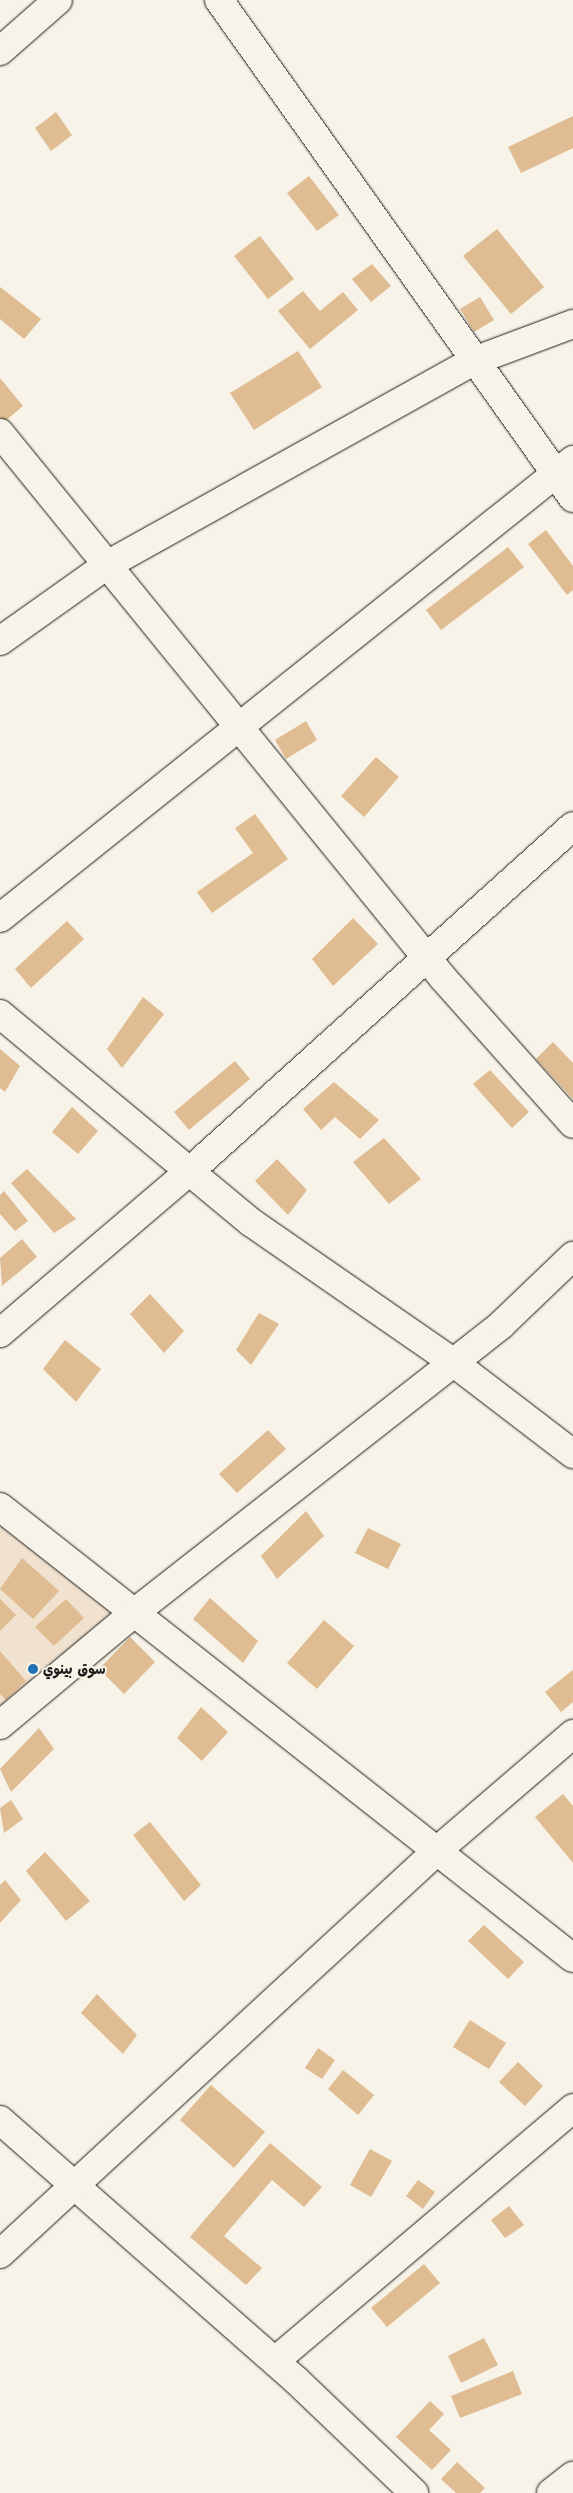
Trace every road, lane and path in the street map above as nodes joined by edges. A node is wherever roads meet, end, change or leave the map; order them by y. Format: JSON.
{"nodes":[{"id":1,"x":58,"y":0,"type":"edge"},
{"id":2,"x":219,"y":0,"type":"edge"},
{"id":3,"x":0,"y":51,"type":"edge"},
{"id":4,"x":573,"y":324,"type":"edge"},
{"id":5,"x":474,"y":361,"type":"junction"},
{"id":6,"x":0,"y":433,"type":"edge"},
{"id":7,"x":564,"y":466,"type":"edge"},
{"id":8,"x":573,"y":498,"type":"edge"},
{"id":9,"x":107,"y":565,"type":"junction"},
{"id":10,"x":0,"y":641,"type":"edge"},
{"id":11,"x":236,"y":727,"type":"junction"},
{"id":12,"x":573,"y":826,"type":"edge"},
{"id":13,"x":0,"y":918,"type":"edge"},
{"id":14,"x":425,"y":957,"type":"junction"},
{"id":15,"x":0,"y":1014,"type":"edge"},
{"id":16,"x":573,"y":1124,"type":"edge"},
{"id":17,"x":190,"y":1171,"type":"junction"},
{"id":18,"x":573,"y":1256,"type":"edge"},
{"id":19,"x":0,"y":1333,"type":"edge"},
{"id":20,"x":454,"y":1363,"type":"junction"},
{"id":21,"x":573,"y":1454,"type":"edge"},
{"id":22,"x":0,"y":1507,"type":"edge"},
{"id":23,"x":134,"y":1613,"type":"junction"},
{"id":24,"x":0,"y":1726,"type":"edge"},
{"id":25,"x":573,"y":1734,"type":"edge"},
{"id":26,"x":438,"y":1850,"type":"junction"},
{"id":27,"x":573,"y":1958,"type":"edge"},
{"id":28,"x":573,"y":2108,"type":"edge"},
{"id":29,"x":0,"y":2120,"type":"edge"},
{"id":30,"x":75,"y":2186,"type":"junction"},
{"id":31,"x":0,"y":2254,"type":"edge"},
{"id":32,"x":275,"y":2361,"type":"junction"},
{"id":33,"x":573,"y":2476,"type":"edge"},
{"id":34,"x":414,"y":2493,"type":"edge"},
{"id":35,"x":551,"y":2493,"type":"edge"}],
"edges":[{"from":1,"to":3,"type":"street"},
{"from":2,"to":5,"type":"street"},
{"from":4,"to":5,"type":"street"},
{"from":5,"to":7,"type":"street"},
{"from":5,"to":9,"type":"street"},
{"from":6,"to":9,"type":"street"},
{"from":7,"to":8,"type":"street"},
{"from":7,"to":11,"type":"street"},
{"from":9,"to":10,"type":"street"},
{"from":9,"to":11,"type":"street"},
{"from":11,"to":13,"type":"street"},
{"from":11,"to":14,"type":"street"},
{"from":12,"to":14,"type":"street"},
{"from":14,"to":16,"type":"street"},
{"from":14,"to":17,"type":"street"},
{"from":15,"to":17,"type":"street"},
{"from":17,"to":19,"type":"street"},
{"from":17,"to":20,"type":"street"},
{"from":18,"to":20,"type":"street"},
{"from":20,"to":21,"type":"street"},
{"from":20,"to":23,"type":"street"},
{"from":22,"to":23,"type":"street"},
{"from":23,"to":24,"type":"street"},
{"from":23,"to":26,"type":"street"},
{"from":25,"to":26,"type":"street"},
{"from":26,"to":27,"type":"street"},
{"from":26,"to":30,"type":"street"},
{"from":28,"to":32,"type":"street"},
{"from":29,"to":30,"type":"street"},
{"from":30,"to":31,"type":"street"},
{"from":30,"to":32,"type":"street"},
{"from":32,"to":34,"type":"street"},
{"from":33,"to":35,"type":"street"}]}
